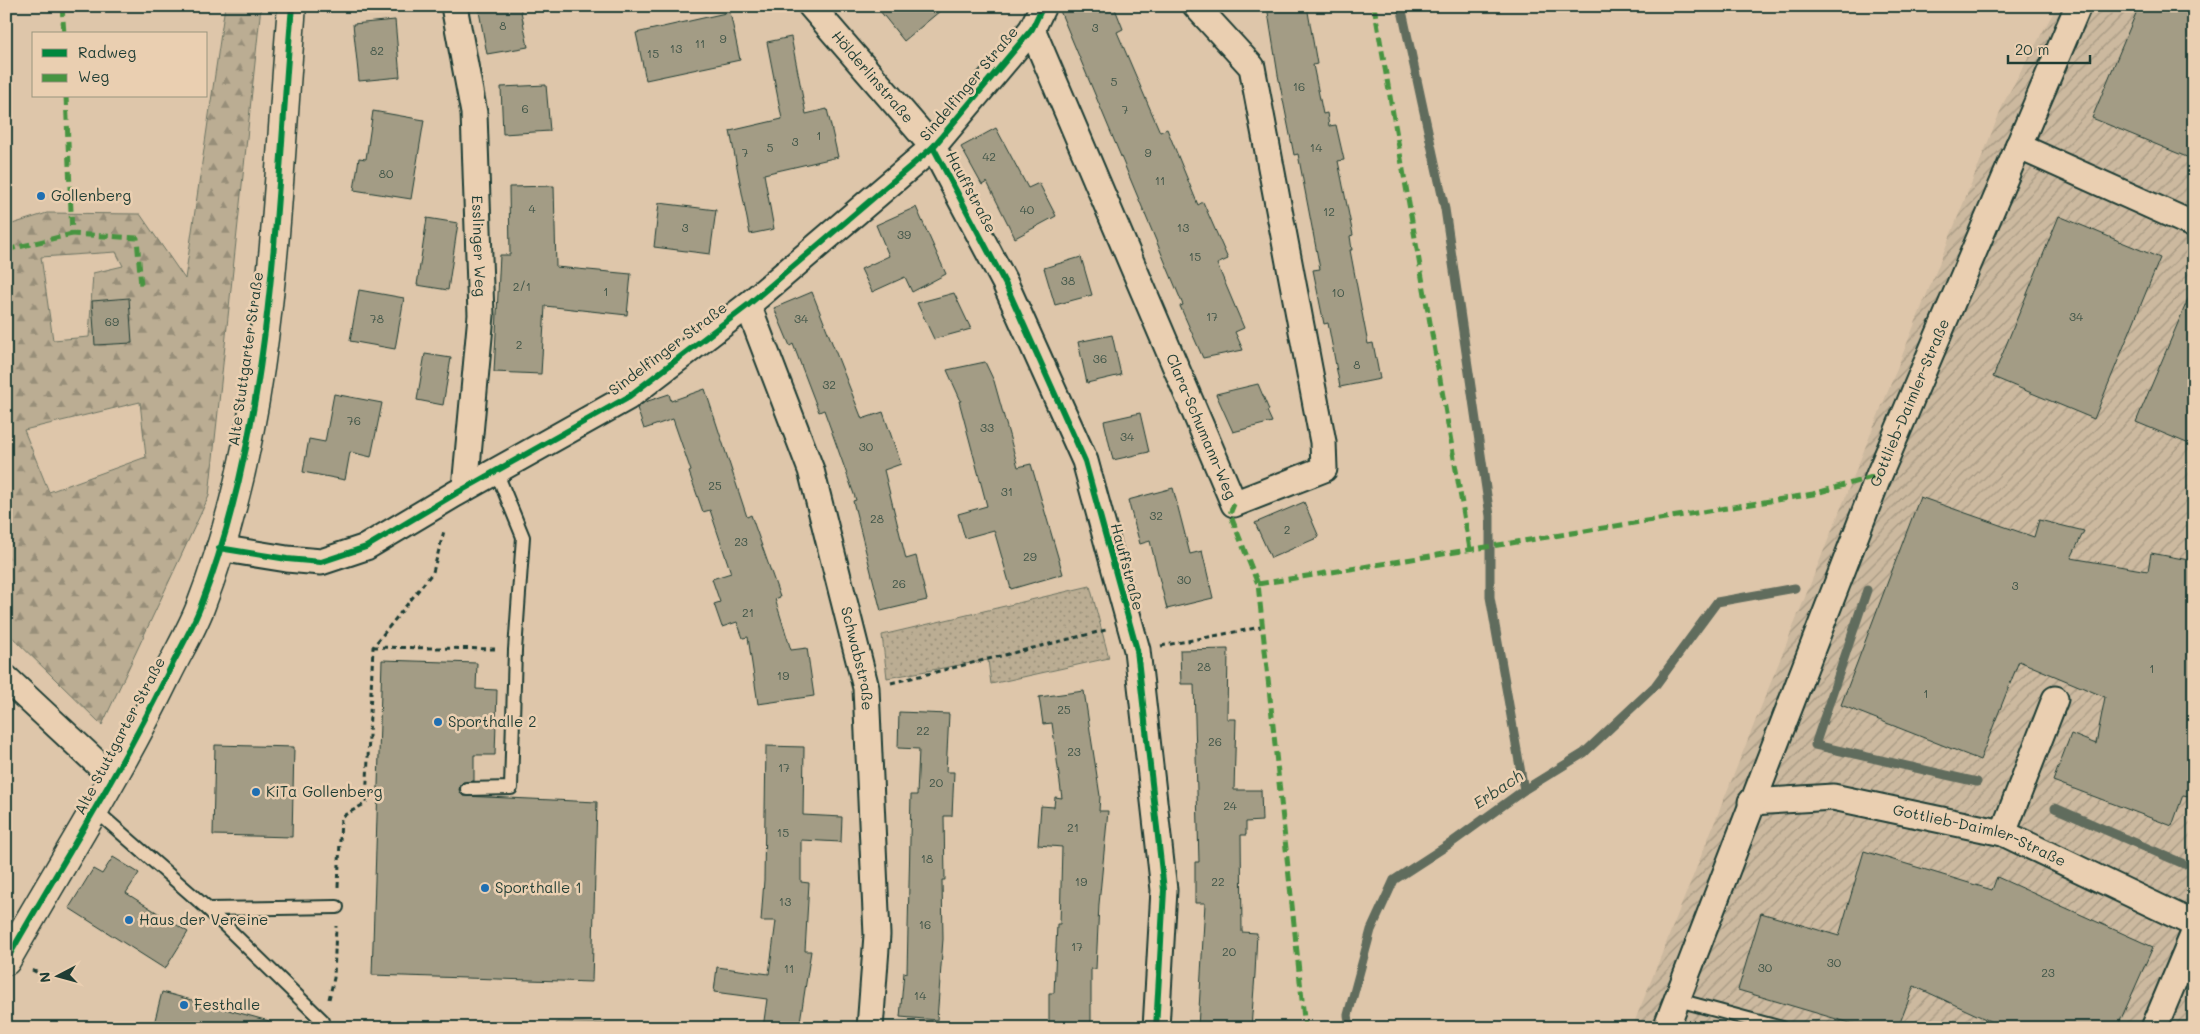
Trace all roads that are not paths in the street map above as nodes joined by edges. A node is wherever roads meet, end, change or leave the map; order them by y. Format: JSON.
{"nodes":[{"id":1,"x":292,"y":6,"type":"edge"},
{"id":2,"x":454,"y":6,"type":"edge"},
{"id":3,"x":811,"y":6,"type":"edge"},
{"id":4,"x":1043,"y":6,"type":"edge"},
{"id":5,"x":1196,"y":6,"type":"edge"},
{"id":6,"x":2078,"y":6,"type":"edge"},
{"id":7,"x":1032,"y":29,"type":"junction"},
{"id":8,"x":2018,"y":146,"type":"junction"},
{"id":9,"x":933,"y":147,"type":"junction"},
{"id":10,"x":2194,"y":225,"type":"edge"},
{"id":11,"x":748,"y":305,"type":"junction"},
{"id":12,"x":496,"y":471,"type":"junction"},
{"id":13,"x":460,"y":491,"type":"junction"},
{"id":14,"x":219,"y":548,"type":"junction"},
{"id":15,"x":6,"y":678,"type":"edge"},
{"id":16,"x":2056,"y":699,"type":"dead end"},
{"id":17,"x":113,"y":778,"type":"junction"},
{"id":18,"x":467,"y":789,"type":"dead end"},
{"id":19,"x":1751,"y":802,"type":"junction"},
{"id":20,"x":95,"y":810,"type":"junction"},
{"id":21,"x":2003,"y":833,"type":"junction"},
{"id":22,"x":337,"y":907,"type":"road end"},
{"id":23,"x":208,"y":909,"type":"junction"},
{"id":24,"x":2194,"y":924,"type":"edge"},
{"id":25,"x":2194,"y":933,"type":"edge"},
{"id":26,"x":6,"y":961,"type":"edge"},
{"id":27,"x":1678,"y":1000,"type":"junction"},
{"id":28,"x":323,"y":1025,"type":"edge"},
{"id":29,"x":870,"y":1028,"type":"edge"},
{"id":30,"x":1156,"y":1028,"type":"edge"},
{"id":31,"x":1666,"y":1028,"type":"edge"},
{"id":32,"x":1782,"y":1028,"type":"edge"},
{"id":33,"x":2154,"y":1028,"type":"edge"}],
"edges":[{"from":1,"to":14,"type":"street","name":"Alte Stuttgarter Straße"},
{"from":2,"to":13,"type":"street","name":"Esslinger Weg"},
{"from":3,"to":9,"type":"street","name":"Hölderlinstraße"},
{"from":4,"to":7,"type":"street","name":"Sindelfinger Straße"},
{"from":5,"to":7,"type":"street","name":"Clara-Schumann-Weg"},
{"from":6,"to":8,"type":"street","name":"Gottlieb-Daimler-Straße"},
{"from":7,"to":9,"type":"street","name":"Sindelfinger Straße"},
{"from":8,"to":10,"type":"street"},
{"from":8,"to":19,"type":"street","name":"Gottlieb-Daimler-Straße"},
{"from":9,"to":11,"type":"street","name":"Sindelfinger Straße"},
{"from":9,"to":30,"type":"street","name":"Hauffstraße"},
{"from":11,"to":12,"type":"street","name":"Sindelfinger Straße"},
{"from":11,"to":29,"type":"street","name":"Schwabstraße"},
{"from":12,"to":13,"type":"street","name":"Sindelfinger Straße"},
{"from":12,"to":18,"type":"lane"},
{"from":13,"to":14,"type":"street","name":"Sindelfinger Straße"},
{"from":14,"to":17,"type":"street","name":"Alte Stuttgarter Straße"},
{"from":15,"to":17,"type":"street"},
{"from":16,"to":21,"type":"street"},
{"from":17,"to":20,"type":"street","name":"Alte Stuttgarter Straße"},
{"from":19,"to":21,"type":"street","name":"Gottlieb-Daimler-Straße"},
{"from":19,"to":27,"type":"street","name":"Gottlieb-Daimler-Straße"},
{"from":20,"to":23,"type":"lane"},
{"from":20,"to":26,"type":"street","name":"Alte Stuttgarter Straße"},
{"from":21,"to":24,"type":"street","name":"Gottlieb-Daimler-Straße"},
{"from":22,"to":23,"type":"lane"},
{"from":23,"to":28,"type":"lane"},
{"from":25,"to":33,"type":"street"},
{"from":27,"to":31,"type":"street","name":"Gottlieb-Daimler-Straße"},
{"from":27,"to":32,"type":"lane"}]}
